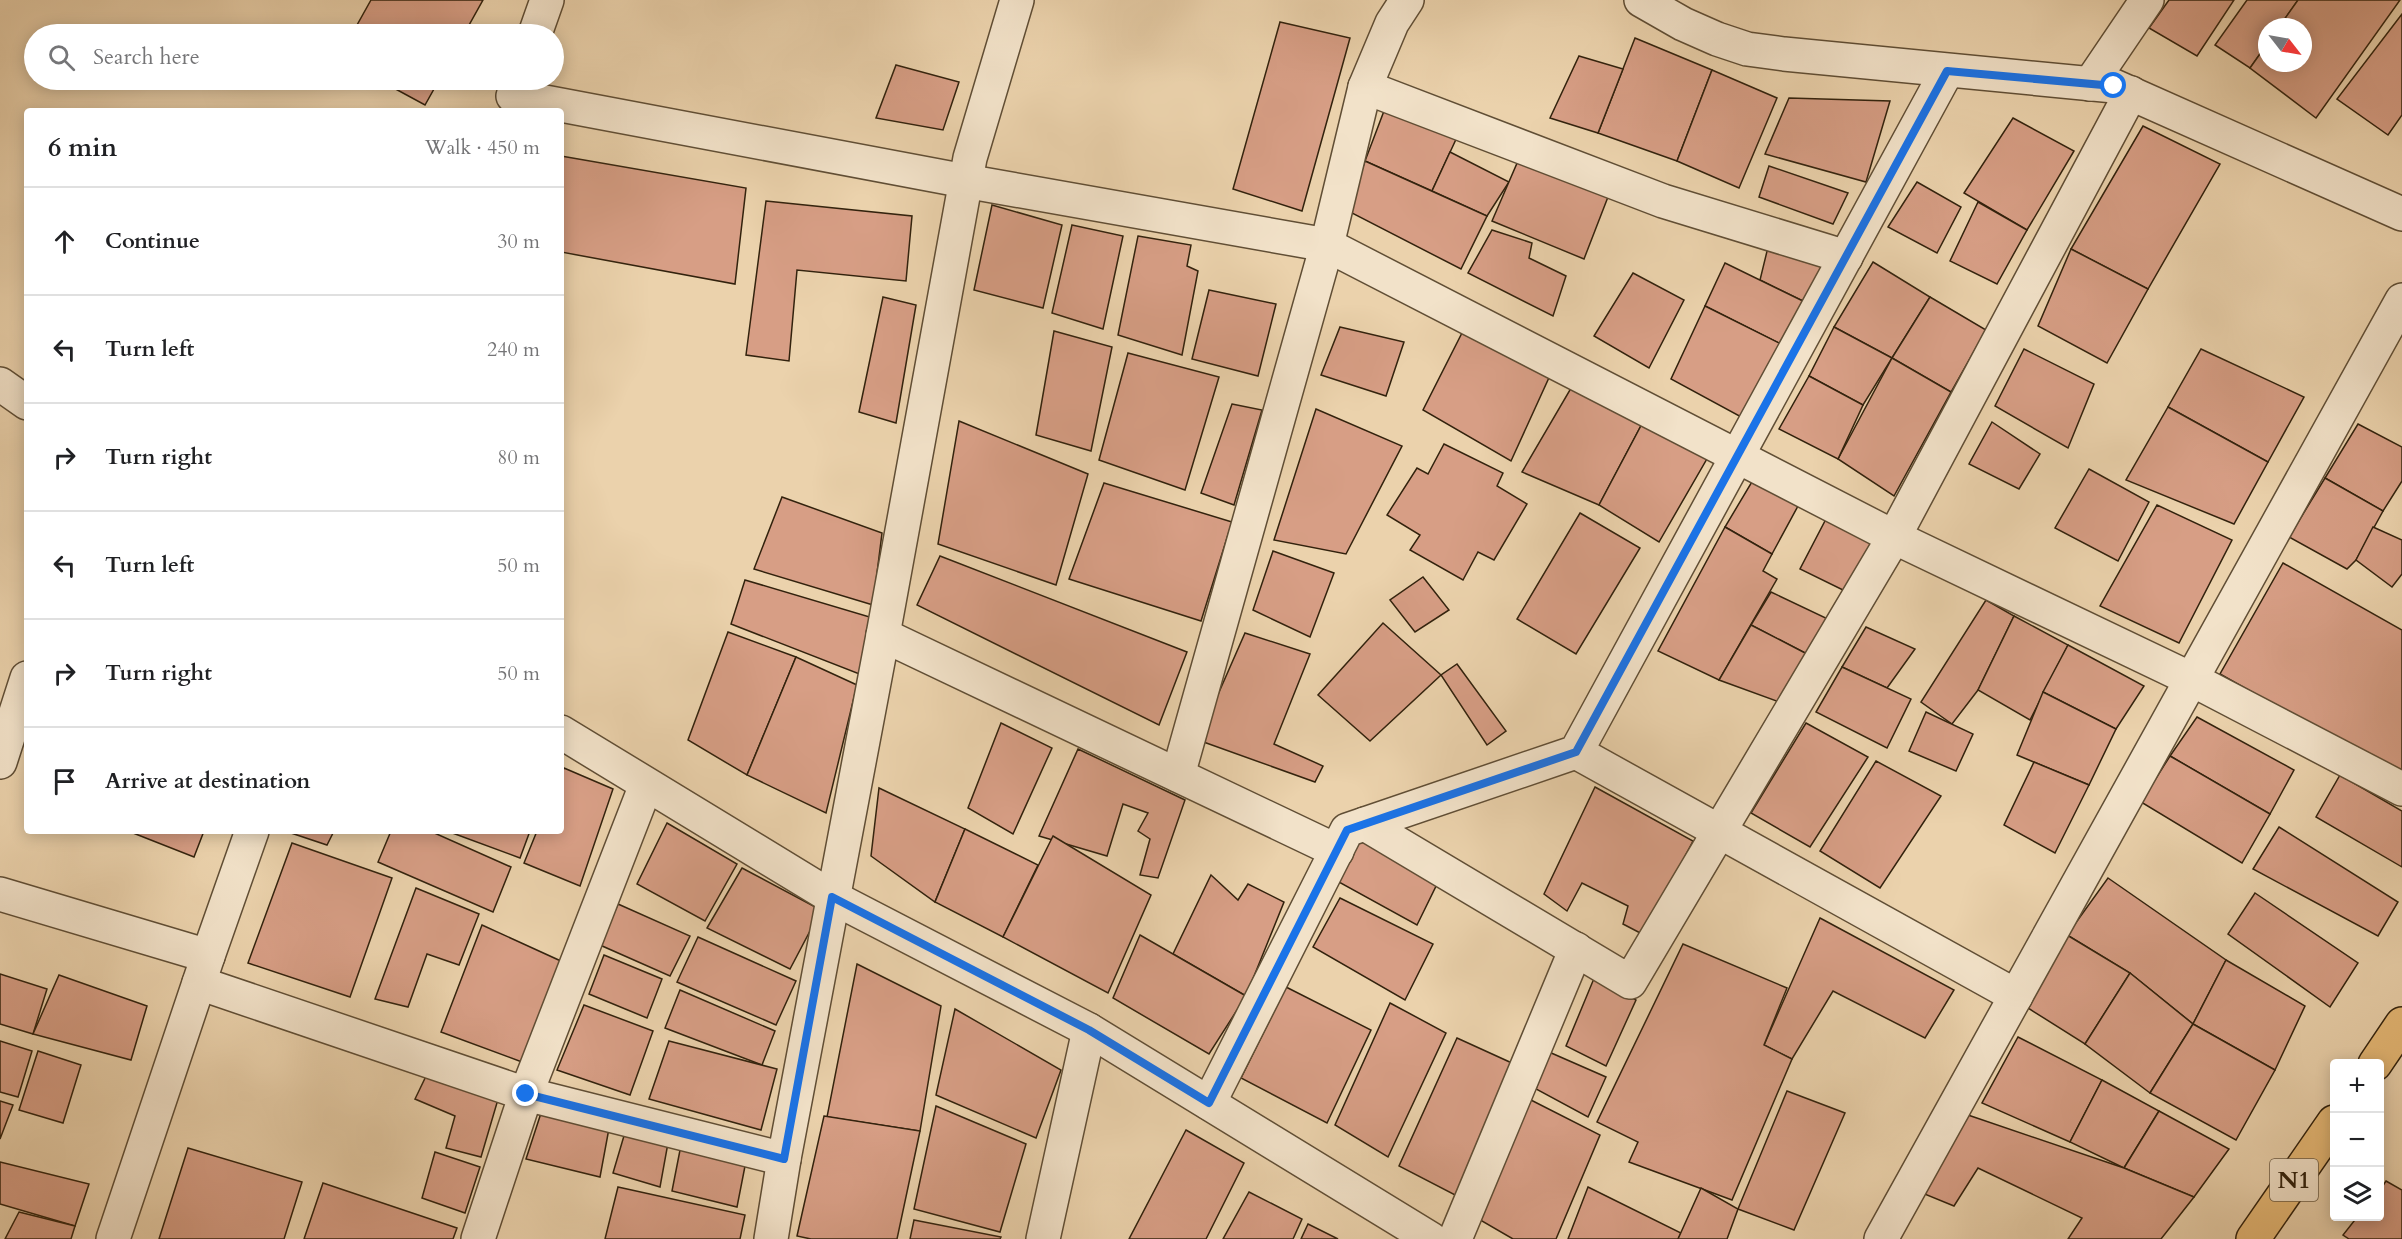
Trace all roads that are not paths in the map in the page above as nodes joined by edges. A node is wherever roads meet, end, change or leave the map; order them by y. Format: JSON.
{"nodes":[{"id":1,"x":547,"y":0,"type":"edge"},
{"id":2,"x":1017,"y":0,"type":"edge"},
{"id":3,"x":1407,"y":0,"type":"edge"},
{"id":4,"x":1641,"y":0,"type":"edge"},
{"id":5,"x":2147,"y":0,"type":"edge"},
{"id":6,"x":539,"y":24,"type":"edge"},
{"id":7,"x":1947,"y":71,"type":"junction"},
{"id":8,"x":2090,"y":84,"type":"junction"},
{"id":9,"x":1365,"y":87,"type":"junction"},
{"id":10,"x":2131,"y":93,"type":"junction"},
{"id":11,"x":513,"y":95,"type":"edge"},
{"id":12,"x":965,"y":180,"type":"junction"},
{"id":13,"x":2402,"y":213,"type":"edge"},
{"id":14,"x":1327,"y":245,"type":"junction"},
{"id":15,"x":1846,"y":257,"type":"junction"},
{"id":16,"x":2402,"y":300,"type":"edge"},
{"id":17,"x":0,"y":384,"type":"edge"},
{"id":18,"x":24,"y":400,"type":"edge"},
{"id":19,"x":1738,"y":456,"type":"junction"},
{"id":20,"x":1894,"y":537,"type":"junction"},
{"id":21,"x":883,"y":635,"type":"junction"},
{"id":22,"x":2193,"y":680,"type":"junction"},
{"id":23,"x":24,"y":687,"type":"edge"},
{"id":24,"x":564,"y":734,"type":"edge"},
{"id":25,"x":1576,"y":752,"type":"junction"},
{"id":26,"x":0,"y":762,"type":"edge"},
{"id":27,"x":1178,"y":775,"type":"junction"},
{"id":28,"x":646,"y":785,"type":"junction"},
{"id":29,"x":2402,"y":789,"type":"edge"},
{"id":30,"x":1365,"y":824,"type":"junction"},
{"id":31,"x":1720,"y":831,"type":"junction"},
{"id":32,"x":251,"y":834,"type":"edge"},
{"id":33,"x":1337,"y":851,"type":"junction"},
{"id":34,"x":0,"y":894,"type":"edge"},
{"id":35,"x":832,"y":897,"type":"junction"},
{"id":36,"x":1576,"y":949,"type":"junction"},
{"id":37,"x":203,"y":970,"type":"junction"},
{"id":38,"x":2016,"y":996,"type":"junction"},
{"id":39,"x":2402,"y":1024,"type":"edge"},
{"id":40,"x":1089,"y":1030,"type":"junction"},
{"id":41,"x":2378,"y":1059,"type":"edge"},
{"id":42,"x":526,"y":1094,"type":"junction"},
{"id":43,"x":1209,"y":1103,"type":"junction"},
{"id":44,"x":2330,"y":1128,"type":"edge"},
{"id":45,"x":784,"y":1159,"type":"junction"},
{"id":46,"x":1399,"y":1230,"type":"edge"},
{"id":47,"x":113,"y":1239,"type":"edge"},
{"id":48,"x":478,"y":1239,"type":"edge"},
{"id":49,"x":771,"y":1239,"type":"edge"},
{"id":50,"x":1043,"y":1239,"type":"edge"},
{"id":51,"x":1431,"y":1239,"type":"edge"},
{"id":52,"x":1455,"y":1239,"type":"edge"},
{"id":53,"x":1881,"y":1239,"type":"edge"},
{"id":54,"x":2253,"y":1239,"type":"edge"}],
"edges":[{"from":1,"to":6,"type":"street"},
{"from":2,"to":12,"type":"street"},
{"from":3,"to":9,"type":"street"},
{"from":4,"to":7,"type":"street"},
{"from":5,"to":8,"type":"street"},
{"from":7,"to":8,"type":"street"},
{"from":7,"to":15,"type":"street"},
{"from":8,"to":10,"type":"street"},
{"from":9,"to":14,"type":"street"},
{"from":9,"to":15,"type":"street"},
{"from":10,"to":13,"type":"street"},
{"from":10,"to":20,"type":"street"},
{"from":11,"to":12,"type":"street"},
{"from":12,"to":14,"type":"street"},
{"from":12,"to":21,"type":"street"},
{"from":14,"to":19,"type":"street"},
{"from":14,"to":27,"type":"street"},
{"from":15,"to":19,"type":"street"},
{"from":16,"to":22,"type":"street"},
{"from":17,"to":18,"type":"street"},
{"from":19,"to":20,"type":"street"},
{"from":19,"to":25,"type":"street"},
{"from":20,"to":22,"type":"street"},
{"from":20,"to":31,"type":"street"},
{"from":21,"to":27,"type":"street"},
{"from":21,"to":35,"type":"street"},
{"from":22,"to":29,"type":"street"},
{"from":22,"to":38,"type":"street"},
{"from":23,"to":26,"type":"street"},
{"from":24,"to":28,"type":"street"},
{"from":25,"to":30,"type":"street"},
{"from":25,"to":31,"type":"street"},
{"from":27,"to":33,"type":"street"},
{"from":28,"to":35,"type":"street"},
{"from":28,"to":42,"type":"street"},
{"from":30,"to":33,"type":"street"},
{"from":30,"to":36,"type":"street"},
{"from":31,"to":36,"type":"street"},
{"from":31,"to":38,"type":"street"},
{"from":32,"to":37,"type":"street"},
{"from":33,"to":43,"type":"street"},
{"from":34,"to":37,"type":"street"},
{"from":35,"to":40,"type":"street"},
{"from":35,"to":45,"type":"street"},
{"from":36,"to":52,"type":"street"},
{"from":37,"to":42,"type":"street"},
{"from":37,"to":47,"type":"street"},
{"from":38,"to":53,"type":"street"},
{"from":39,"to":41,"type":"highway"},
{"from":40,"to":43,"type":"street"},
{"from":40,"to":50,"type":"street"},
{"from":42,"to":45,"type":"street"},
{"from":42,"to":48,"type":"street"},
{"from":43,"to":46,"type":"street"},
{"from":44,"to":54,"type":"highway","number":"N1"},
{"from":45,"to":49,"type":"street"},
{"from":46,"to":51,"type":"street"}]}
